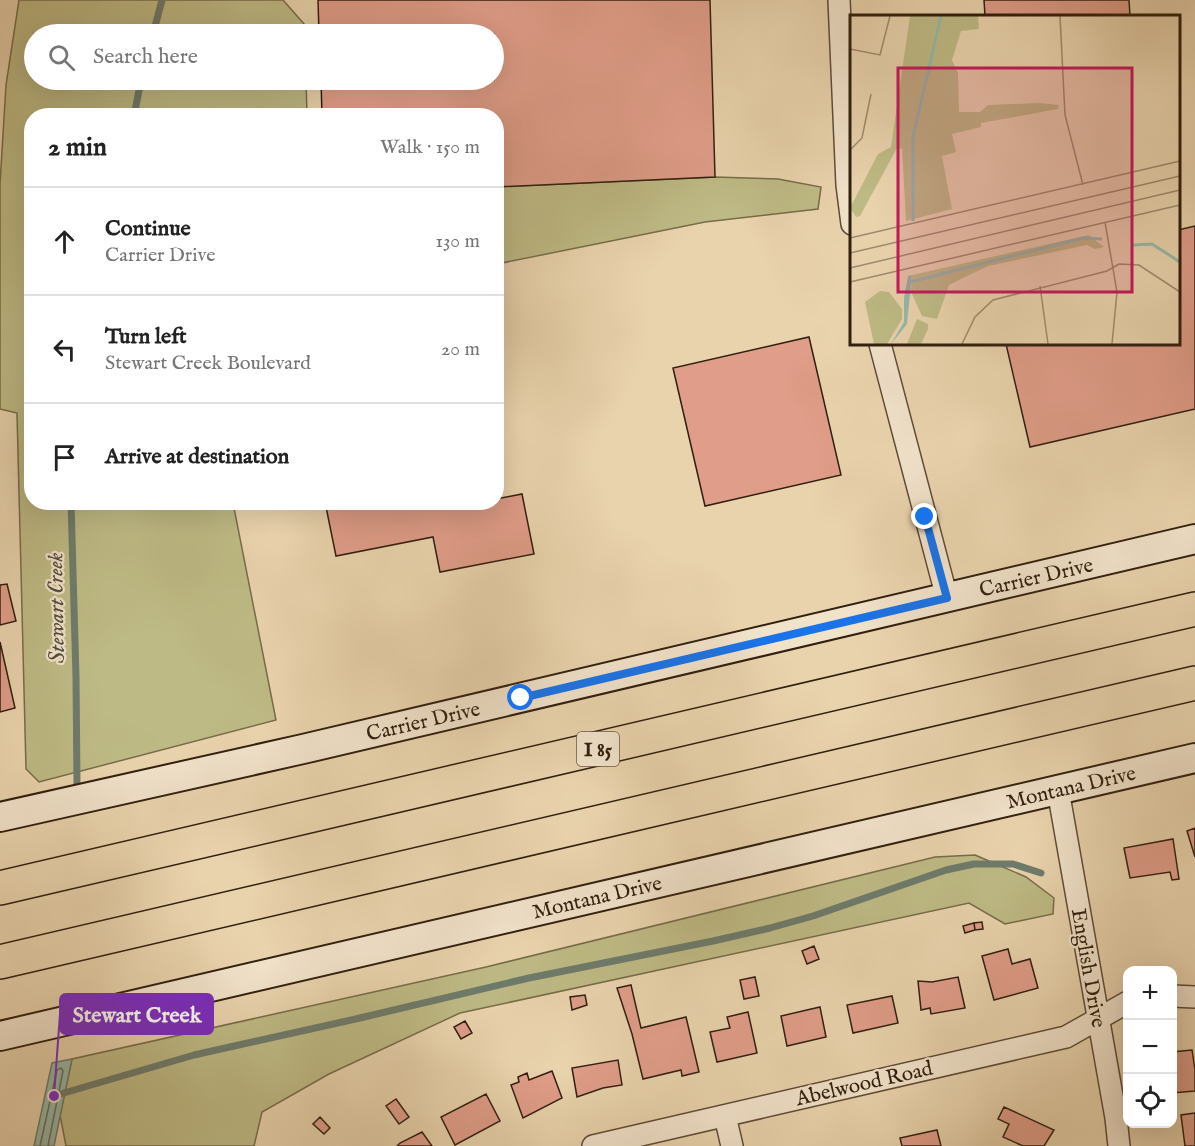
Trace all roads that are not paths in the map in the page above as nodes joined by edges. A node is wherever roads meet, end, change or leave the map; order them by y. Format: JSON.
{"nodes":[{"id":1,"x":839,"y":0,"type":"edge"},
{"id":2,"x":850,"y":208,"type":"edge"},
{"id":3,"x":880,"y":345,"type":"edge"},
{"id":4,"x":1195,"y":539,"type":"edge"},
{"id":5,"x":947,"y":598,"type":"junction"},
{"id":6,"x":1195,"y":609,"type":"edge"},
{"id":7,"x":1195,"y":683,"type":"edge"},
{"id":8,"x":1195,"y":758,"type":"edge"},
{"id":9,"x":1058,"y":790,"type":"junction"},
{"id":10,"x":0,"y":817,"type":"edge"},
{"id":11,"x":0,"y":888,"type":"edge"},
{"id":12,"x":0,"y":962,"type":"edge"},
{"id":13,"x":1177,"y":996,"type":"edge"},
{"id":14,"x":1195,"y":997,"type":"edge"},
{"id":15,"x":1123,"y":1005,"type":"edge"},
{"id":16,"x":1098,"y":1018,"type":"junction"},
{"id":17,"x":0,"y":1036,"type":"edge"},
{"id":18,"x":724,"y":1116,"type":"junction"},
{"id":19,"x":593,"y":1146,"type":"edge"},
{"id":20,"x":732,"y":1146,"type":"edge"},
{"id":21,"x":1119,"y":1146,"type":"edge"}],
"edges":[{"from":1,"to":2,"type":"street"},
{"from":3,"to":5,"type":"street"},
{"from":4,"to":5,"type":"street","name":"Carrier Drive"},
{"from":5,"to":10,"type":"street","name":"Carrier Drive"},
{"from":6,"to":11,"type":"highway","number":"I 85"},
{"from":7,"to":12,"type":"highway"},
{"from":8,"to":9,"type":"street","name":"Montana Drive"},
{"from":9,"to":16,"type":"street","name":"English Drive"},
{"from":9,"to":17,"type":"street","name":"Montana Drive"},
{"from":13,"to":14,"type":"street"},
{"from":15,"to":16,"type":"street","name":"Abelwood Road"},
{"from":16,"to":18,"type":"street","name":"Abelwood Road"},
{"from":16,"to":21,"type":"street","name":"English Drive"},
{"from":18,"to":19,"type":"street","name":"Abelwood Road"},
{"from":18,"to":20,"type":"street"}]}
